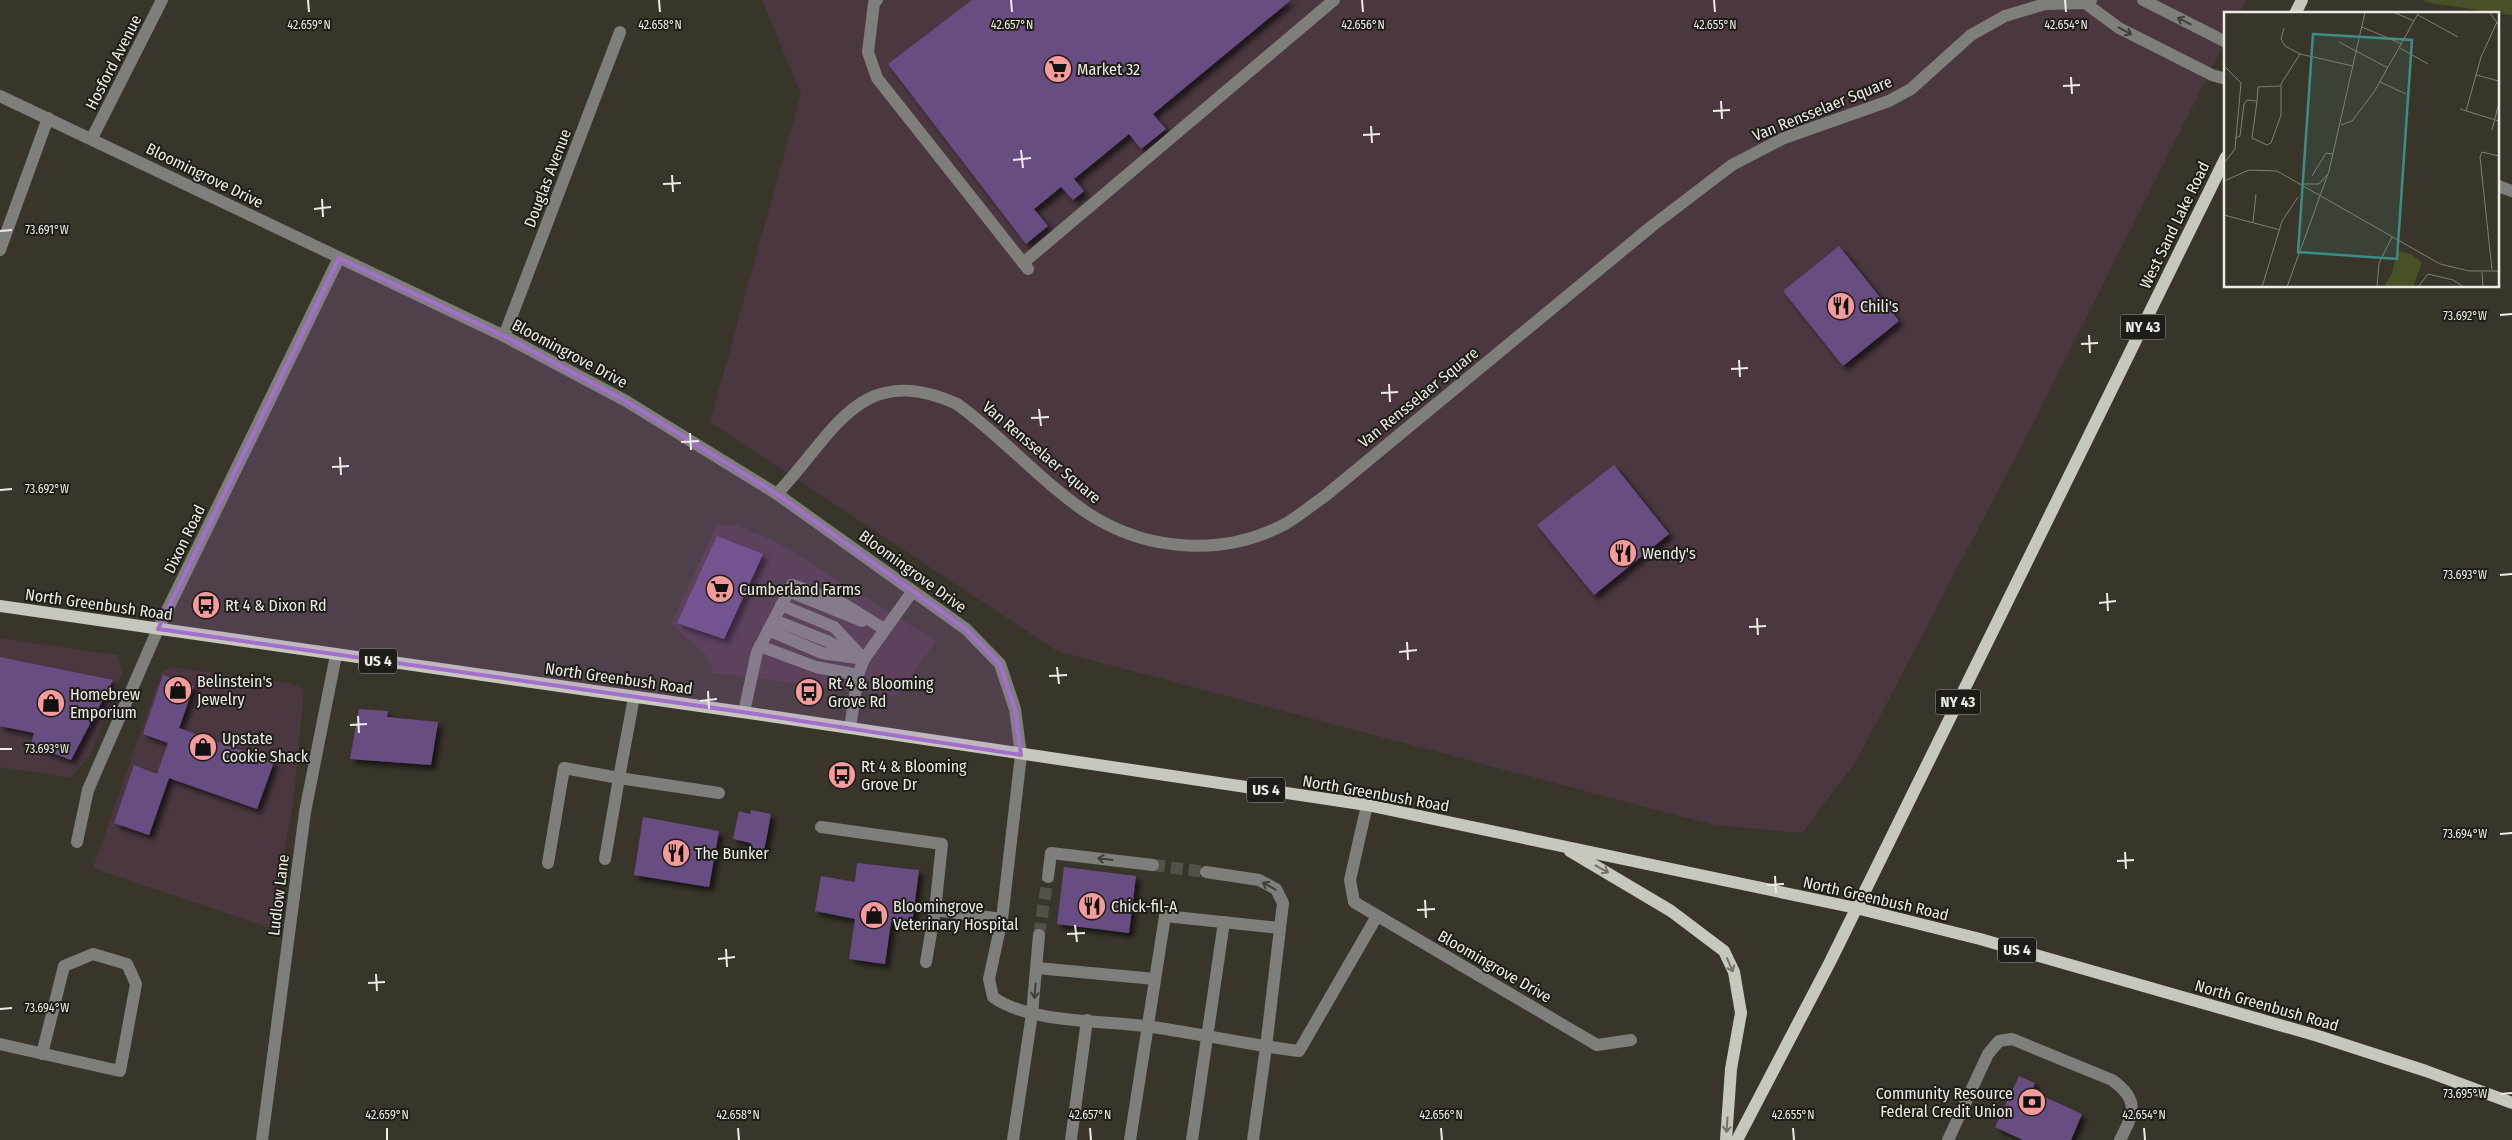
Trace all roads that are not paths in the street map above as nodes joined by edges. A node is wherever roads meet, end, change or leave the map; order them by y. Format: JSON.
{"nodes":[{"id":1,"x":162,"y":0,"type":"edge"},
{"id":2,"x":877,"y":0,"type":"edge"},
{"id":3,"x":1334,"y":0,"type":"edge"},
{"id":4,"x":2143,"y":0,"type":"edge"},
{"id":5,"x":2302,"y":0,"type":"edge"},
{"id":6,"x":2045,"y":2,"type":"edge"},
{"id":7,"x":2088,"y":2,"type":"edge"},
{"id":8,"x":2296,"y":12,"type":"edge"},
{"id":9,"x":620,"y":32,"type":"dead end"},
{"id":10,"x":2224,"y":41,"type":"edge"},
{"id":11,"x":2224,"y":78,"type":"edge"},
{"id":12,"x":0,"y":96,"type":"edge"},
{"id":13,"x":48,"y":118,"type":"junction"},
{"id":14,"x":92,"y":138,"type":"junction"},
{"id":15,"x":2224,"y":160,"type":"edge"},
{"id":16,"x":2500,"y":187,"type":"edge"},
{"id":17,"x":2512,"y":191,"type":"edge"},
{"id":18,"x":0,"y":250,"type":"edge"},
{"id":19,"x":339,"y":258,"type":"junction"},
{"id":20,"x":504,"y":336,"type":"junction"},
{"id":21,"x":778,"y":494,"type":"junction"},
{"id":22,"x":912,"y":592,"type":"junction"},
{"id":23,"x":781,"y":605,"type":"junction"},
{"id":24,"x":0,"y":606,"type":"edge"},
{"id":25,"x":771,"y":625,"type":"junction"},
{"id":26,"x":158,"y":629,"type":"junction"},
{"id":27,"x":884,"y":629,"type":"junction"},
{"id":28,"x":760,"y":646,"type":"junction"},
{"id":29,"x":336,"y":655,"type":"junction"},
{"id":30,"x":864,"y":659,"type":"junction"},
{"id":31,"x":858,"y":675,"type":"junction"},
{"id":32,"x":634,"y":697,"type":"junction"},
{"id":33,"x":744,"y":712,"type":"junction"},
{"id":34,"x":850,"y":728,"type":"junction"},
{"id":35,"x":1021,"y":755,"type":"junction"},
{"id":36,"x":619,"y":778,"type":"junction"},
{"id":37,"x":719,"y":793,"type":"dead end"},
{"id":38,"x":1367,"y":805,"type":"junction"},
{"id":39,"x":821,"y":827,"type":"dead end"},
{"id":40,"x":77,"y":842,"type":"dead end"},
{"id":41,"x":1560,"y":845,"type":"junction"},
{"id":42,"x":605,"y":859,"type":"dead end"},
{"id":43,"x":548,"y":863,"type":"dead end"},
{"id":44,"x":1153,"y":865,"type":"tunnel mouth"},
{"id":45,"x":1206,"y":872,"type":"tunnel mouth"},
{"id":46,"x":1048,"y":877,"type":"tunnel mouth"},
{"id":47,"x":1856,"y":908,"type":"junction"},
{"id":48,"x":935,"y":910,"type":"junction"},
{"id":49,"x":1378,"y":916,"type":"junction"},
{"id":50,"x":1002,"y":919,"type":"junction"},
{"id":51,"x":1224,"y":922,"type":"junction"},
{"id":52,"x":1280,"y":928,"type":"junction"},
{"id":53,"x":1039,"y":936,"type":"tunnel mouth"},
{"id":54,"x":926,"y":962,"type":"dead end"},
{"id":55,"x":1037,"y":968,"type":"junction"},
{"id":56,"x":1154,"y":979,"type":"junction"},
{"id":57,"x":1032,"y":1014,"type":"junction"},
{"id":58,"x":1087,"y":1020,"type":"junction"},
{"id":59,"x":1149,"y":1027,"type":"junction"},
{"id":60,"x":1206,"y":1035,"type":"junction"},
{"id":61,"x":1631,"y":1040,"type":"dead end"},
{"id":62,"x":0,"y":1044,"type":"edge"},
{"id":63,"x":1266,"y":1047,"type":"junction"},
{"id":64,"x":42,"y":1054,"type":"junction"},
{"id":65,"x":2512,"y":1102,"type":"edge"},
{"id":66,"x":262,"y":1140,"type":"edge"},
{"id":67,"x":1013,"y":1140,"type":"edge"},
{"id":68,"x":1071,"y":1140,"type":"edge"},
{"id":69,"x":1130,"y":1140,"type":"edge"},
{"id":70,"x":1192,"y":1140,"type":"edge"},
{"id":71,"x":1253,"y":1140,"type":"edge"},
{"id":72,"x":1726,"y":1140,"type":"edge"},
{"id":73,"x":1737,"y":1140,"type":"edge"},
{"id":74,"x":1948,"y":1140,"type":"edge"},
{"id":75,"x":2120,"y":1140,"type":"edge"}],
"edges":[{"from":1,"to":14,"type":"street","name":"Hosford Avenue"},
{"from":2,"to":3,"type":"street"},
{"from":10,"to":4,"type":"street","one_way":true},
{"from":5,"to":8,"type":"main road"},
{"from":6,"to":7,"type":"street","name":"Van Rensselaer Square"},
{"from":6,"to":21,"type":"street","name":"Van Rensselaer Square"},
{"from":7,"to":11,"type":"street","name":"Van Rensselaer Square","one_way":true},
{"from":9,"to":20,"type":"street","name":"Douglas Avenue"},
{"from":12,"to":13,"type":"street","name":"Bloomingrove Drive"},
{"from":13,"to":14,"type":"street","name":"Bloomingrove Drive"},
{"from":13,"to":18,"type":"street"},
{"from":14,"to":19,"type":"street","name":"Bloomingrove Drive"},
{"from":15,"to":47,"type":"main road","name":"West Sand Lake Road","number":"NY 43"},
{"from":16,"to":17,"type":"street"},
{"from":19,"to":20,"type":"street","name":"Bloomingrove Drive"},
{"from":19,"to":26,"type":"street","name":"Dixon Road"},
{"from":20,"to":21,"type":"street","name":"Bloomingrove Drive"},
{"from":21,"to":22,"type":"street","name":"Bloomingrove Drive"},
{"from":22,"to":27,"type":"street"},
{"from":22,"to":35,"type":"street","name":"Bloomingrove Drive"},
{"from":23,"to":25,"type":"street"},
{"from":23,"to":27,"type":"street"},
{"from":23,"to":30,"type":"street"},
{"from":24,"to":26,"type":"main road","name":"North Greenbush Road","number":"US 4"},
{"from":25,"to":28,"type":"street"},
{"from":25,"to":30,"type":"street"},
{"from":26,"to":29,"type":"main road","name":"North Greenbush Road","number":"US 4"},
{"from":26,"to":40,"type":"street","name":"Dixon Road"},
{"from":27,"to":30,"type":"street"},
{"from":28,"to":31,"type":"street"},
{"from":28,"to":33,"type":"street"},
{"from":29,"to":32,"type":"main road","name":"North Greenbush Road","number":"US 4"},
{"from":29,"to":66,"type":"street","name":"Ludlow Lane"},
{"from":30,"to":31,"type":"street"},
{"from":31,"to":34,"type":"street"},
{"from":32,"to":33,"type":"main road","name":"North Greenbush Road","number":"US 4"},
{"from":32,"to":36,"type":"street"},
{"from":33,"to":34,"type":"main road","name":"North Greenbush Road","number":"US 4"},
{"from":34,"to":35,"type":"main road","name":"North Greenbush Road","number":"US 4"},
{"from":35,"to":38,"type":"main road","name":"North Greenbush Road","number":"US 4"},
{"from":35,"to":50,"type":"street","name":"Bloomingrove Drive"},
{"from":36,"to":37,"type":"street"},
{"from":36,"to":42,"type":"street"},
{"from":36,"to":43,"type":"street"},
{"from":38,"to":41,"type":"main road","name":"North Greenbush Road","number":"US 4"},
{"from":38,"to":49,"type":"street","name":"Bloomingrove Drive"},
{"from":39,"to":48,"type":"street"},
{"from":41,"to":47,"type":"main road","name":"North Greenbush Road","number":"US 4"},
{"from":41,"to":72,"type":"main road","one_way":true},
{"from":44,"to":46,"type":"street","one_way":true},
{"from":52,"to":45,"type":"street","one_way":true},
{"from":47,"to":65,"type":"main road","name":"North Greenbush Road","number":"US 4"},
{"from":47,"to":73,"type":"main road","number":"NY 43"},
{"from":48,"to":50,"type":"street"},
{"from":48,"to":54,"type":"street"},
{"from":49,"to":61,"type":"street","name":"Bloomingrove Drive"},
{"from":49,"to":63,"type":"street"},
{"from":50,"to":57,"type":"street","name":"Bloomingrove Drive"},
{"from":51,"to":52,"type":"street"},
{"from":51,"to":56,"type":"street"},
{"from":51,"to":60,"type":"street"},
{"from":52,"to":63,"type":"street"},
{"from":53,"to":55,"type":"street"},
{"from":55,"to":56,"type":"street"},
{"from":55,"to":57,"type":"street","one_way":true},
{"from":56,"to":59,"type":"street"},
{"from":57,"to":58,"type":"street"},
{"from":57,"to":67,"type":"street"},
{"from":58,"to":59,"type":"street"},
{"from":58,"to":68,"type":"street"},
{"from":59,"to":60,"type":"street"},
{"from":59,"to":69,"type":"street"},
{"from":60,"to":63,"type":"street"},
{"from":60,"to":70,"type":"street"},
{"from":62,"to":64,"type":"street"},
{"from":63,"to":71,"type":"street"},
{"from":64,"to":64,"type":"street"},
{"from":74,"to":75,"type":"street"}]}
